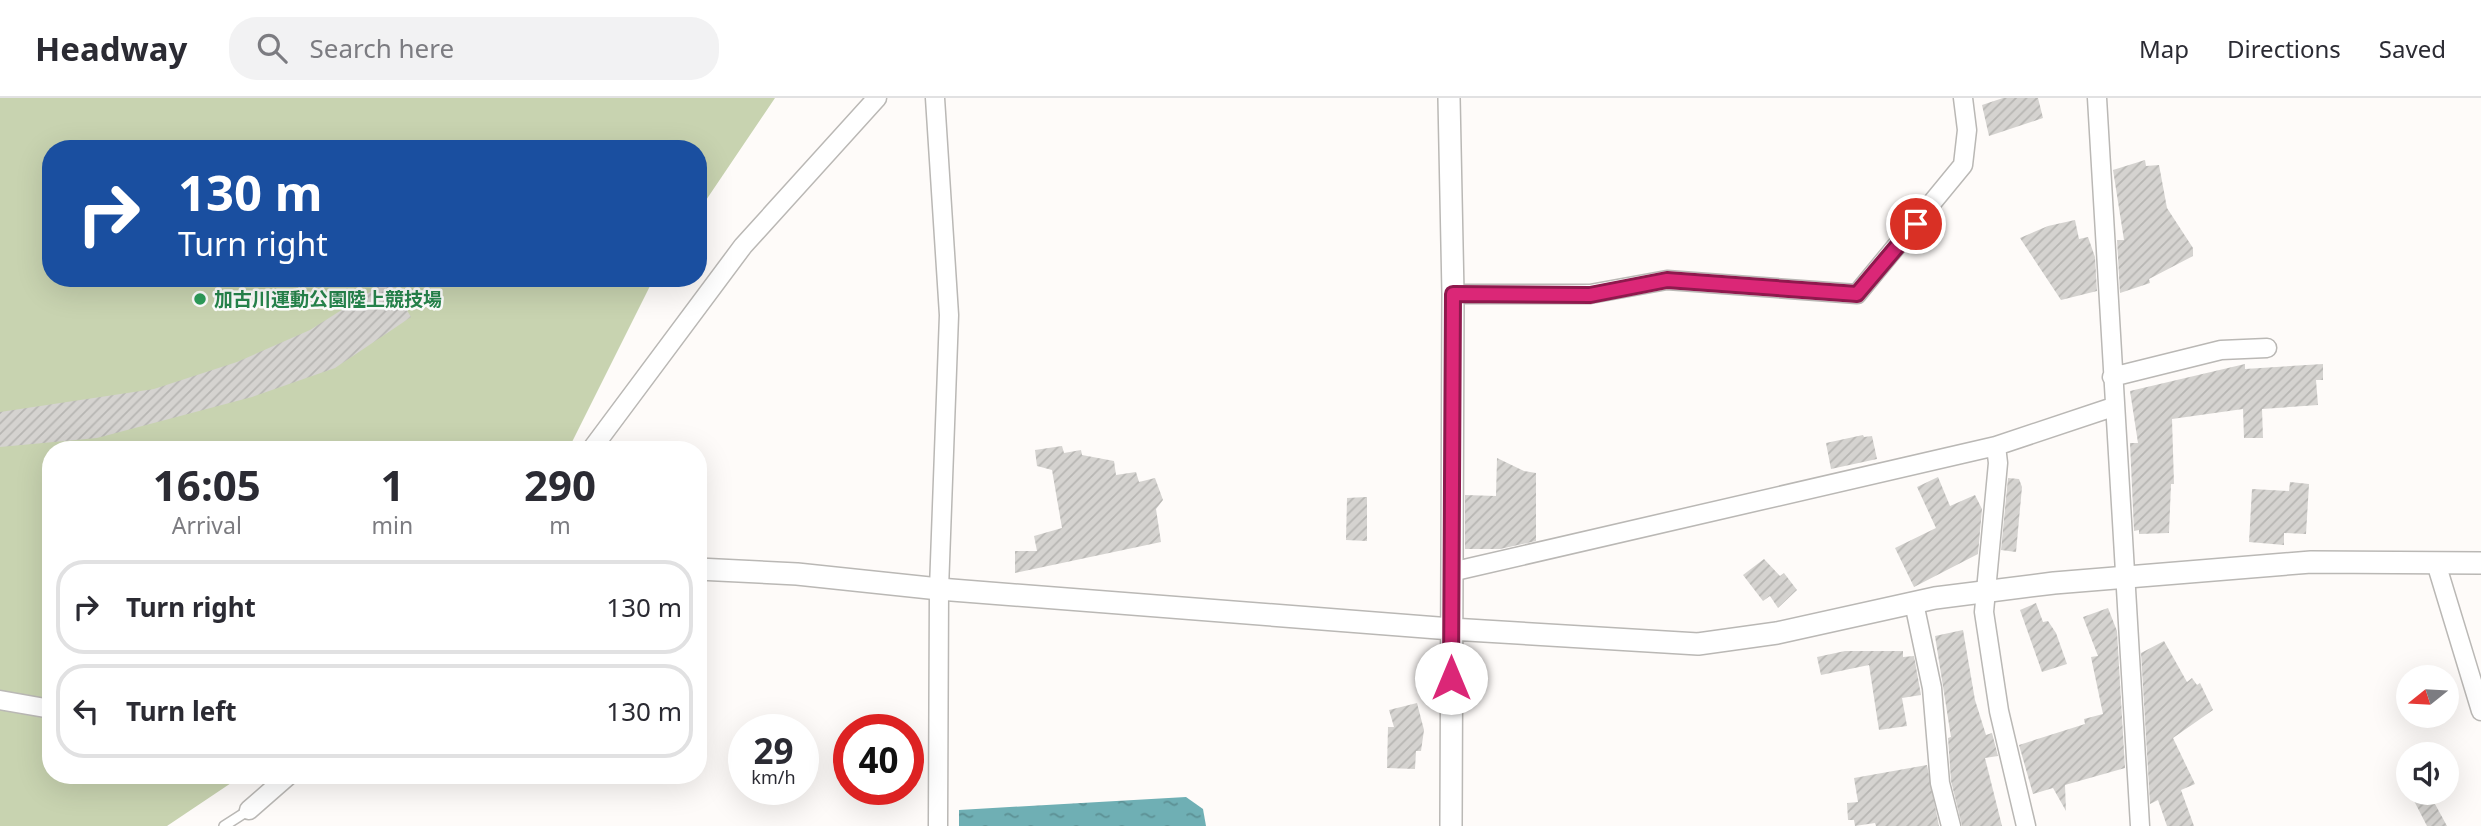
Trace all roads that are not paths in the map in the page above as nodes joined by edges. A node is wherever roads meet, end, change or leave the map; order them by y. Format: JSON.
{"nodes":[{"id":1,"x":877,"y":98,"type":"edge"},
{"id":2,"x":934,"y":98,"type":"edge"},
{"id":3,"x":1449,"y":98,"type":"edge"},
{"id":4,"x":1964,"y":98,"type":"edge"},
{"id":5,"x":2097,"y":98,"type":"edge"},
{"id":6,"x":1453,"y":294,"type":"junction"},
{"id":7,"x":2267,"y":348,"type":"dead end"},
{"id":8,"x":2112,"y":377,"type":"junction"},
{"id":9,"x":2113,"y":407,"type":"junction"},
{"id":10,"x":598,"y":441,"type":"edge"},
{"id":11,"x":1996,"y":446,"type":"junction"},
{"id":12,"x":2436,"y":563,"type":"junction"},
{"id":13,"x":2481,"y":563,"type":"edge"},
{"id":14,"x":707,"y":569,"type":"edge"},
{"id":15,"x":1451,"y":572,"type":"junction"},
{"id":16,"x":2124,"y":576,"type":"junction"},
{"id":17,"x":939,"y":589,"type":"junction"},
{"id":18,"x":1985,"y":591,"type":"junction"},
{"id":19,"x":1914,"y":603,"type":"junction"},
{"id":20,"x":1451,"y":629,"type":"junction"},
{"id":21,"x":0,"y":700,"type":"edge"},
{"id":22,"x":42,"y":707,"type":"edge"},
{"id":23,"x":2481,"y":711,"type":"edge"},
{"id":24,"x":279,"y":784,"type":"edge"},
{"id":25,"x":249,"y":810,"type":"joint"},
{"id":26,"x":224,"y":826,"type":"edge"},
{"id":27,"x":938,"y":826,"type":"edge"},
{"id":28,"x":1451,"y":826,"type":"edge"},
{"id":29,"x":1951,"y":826,"type":"edge"},
{"id":30,"x":2026,"y":826,"type":"edge"},
{"id":31,"x":2140,"y":826,"type":"edge"}],
"edges":[{"from":1,"to":10,"type":"street"},
{"from":2,"to":17,"type":"street"},
{"from":3,"to":6,"type":"street"},
{"from":4,"to":6,"type":"street"},
{"from":5,"to":8,"type":"street"},
{"from":6,"to":15,"type":"street"},
{"from":7,"to":8,"type":"street"},
{"from":8,"to":9,"type":"street"},
{"from":9,"to":11,"type":"street"},
{"from":9,"to":16,"type":"street"},
{"from":11,"to":15,"type":"street"},
{"from":11,"to":18,"type":"street"},
{"from":12,"to":13,"type":"street"},
{"from":12,"to":16,"type":"street"},
{"from":12,"to":23,"type":"street"},
{"from":14,"to":17,"type":"street"},
{"from":15,"to":20,"type":"street"},
{"from":16,"to":18,"type":"street"},
{"from":16,"to":31,"type":"street"},
{"from":17,"to":20,"type":"street"},
{"from":17,"to":27,"type":"street"},
{"from":18,"to":19,"type":"street"},
{"from":18,"to":30,"type":"street"},
{"from":19,"to":20,"type":"street"},
{"from":19,"to":29,"type":"street"},
{"from":20,"to":28,"type":"street"},
{"from":21,"to":22,"type":"street"},
{"from":24,"to":25,"type":"street"},
{"from":25,"to":26,"type":"lane"}]}
